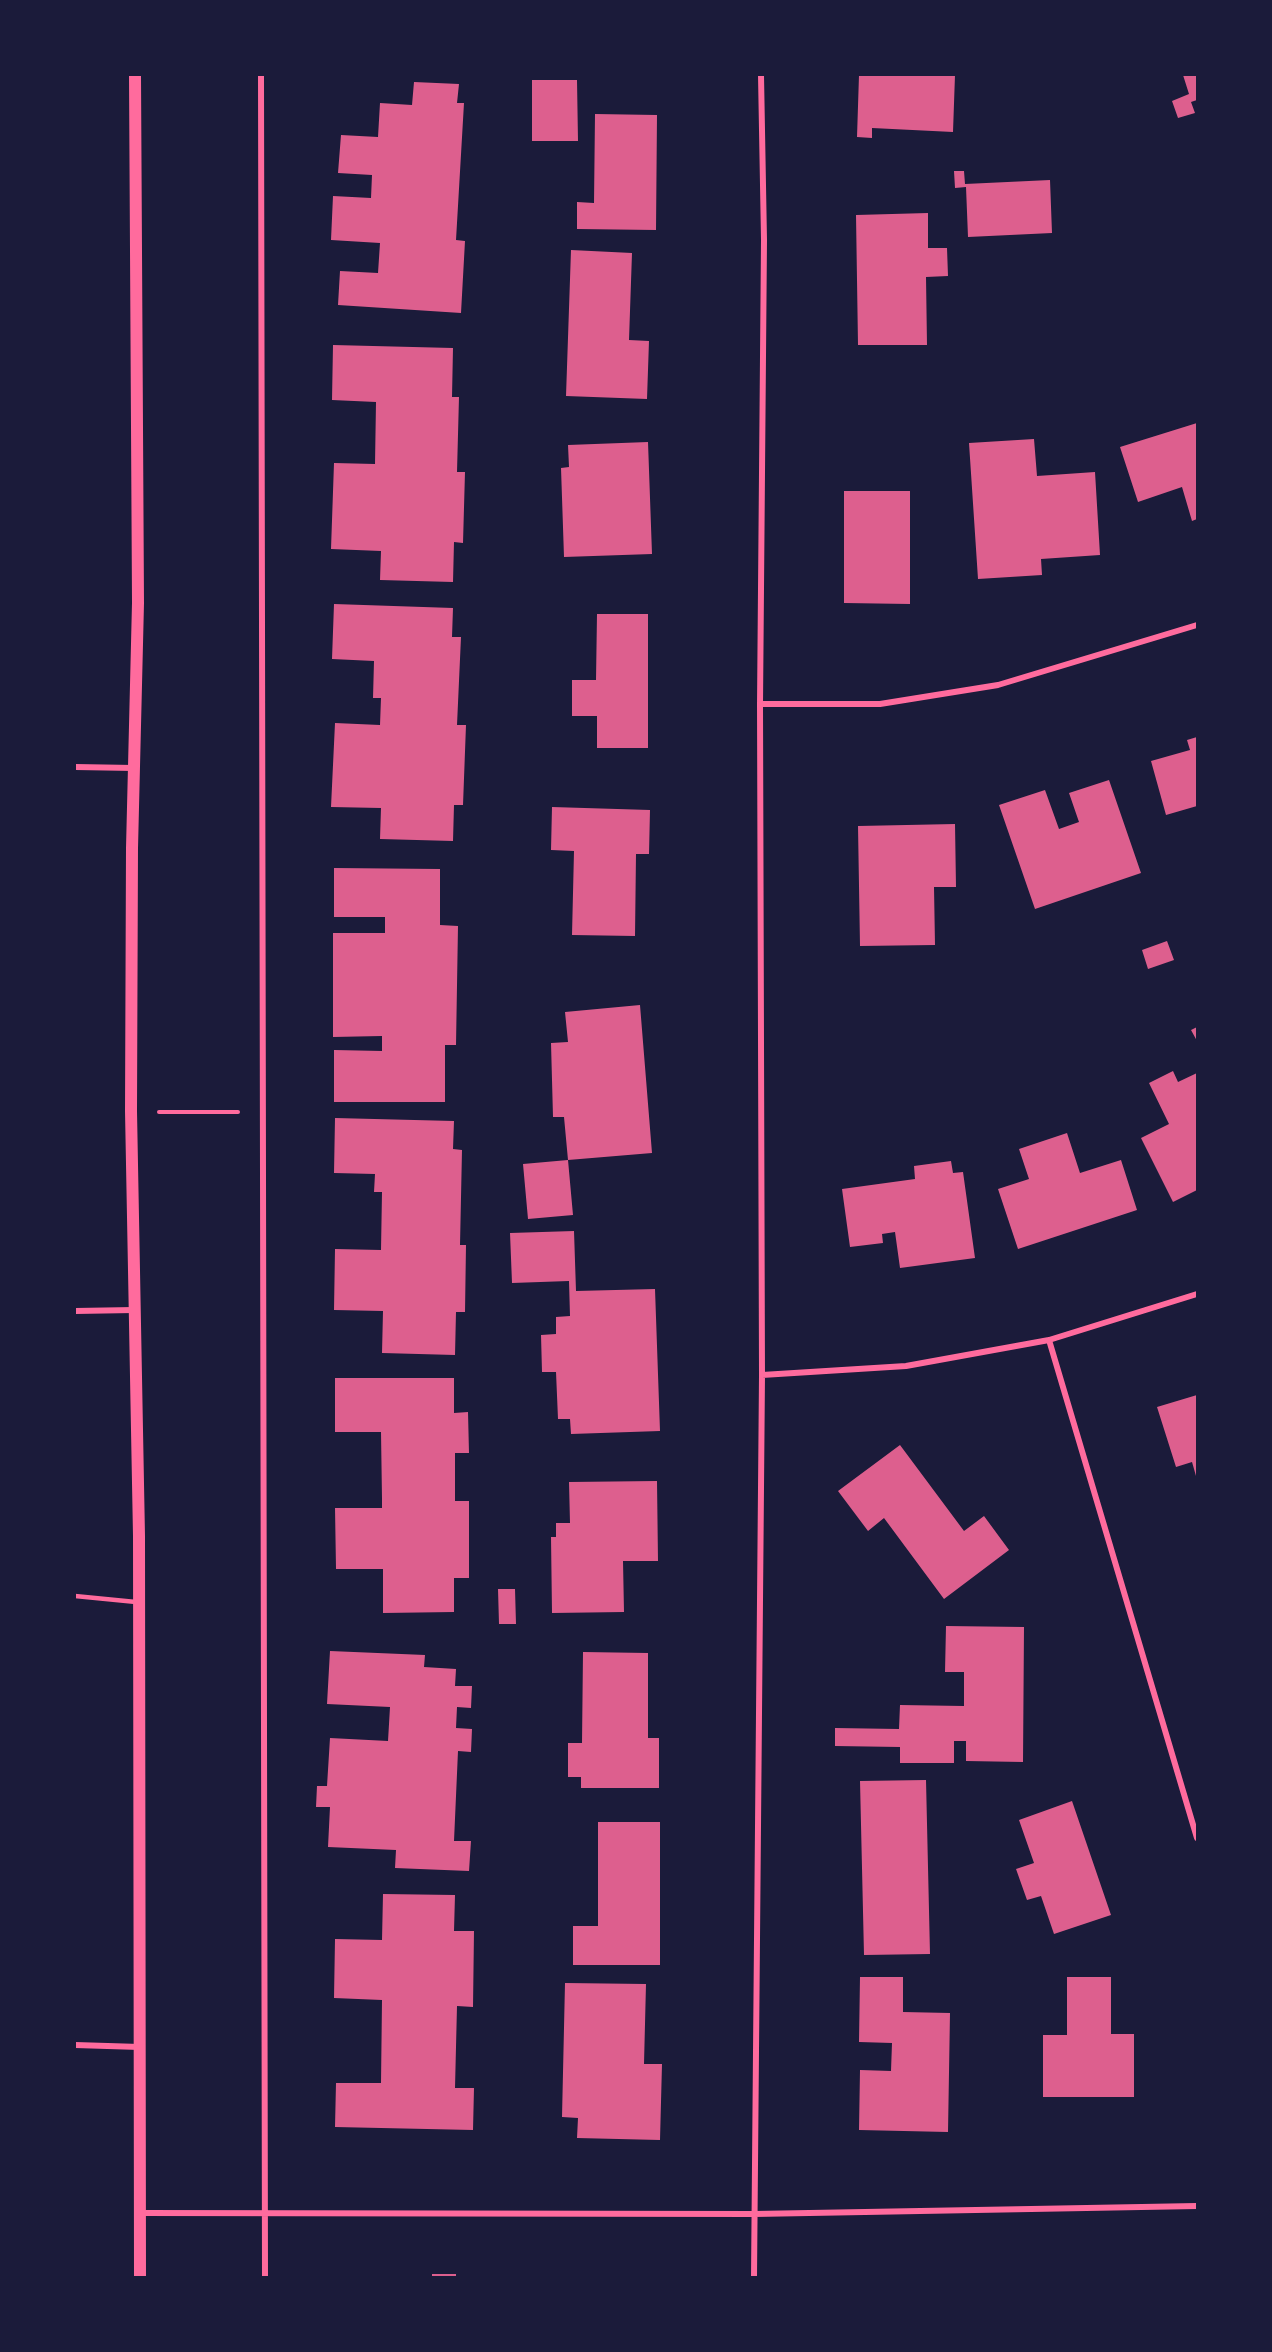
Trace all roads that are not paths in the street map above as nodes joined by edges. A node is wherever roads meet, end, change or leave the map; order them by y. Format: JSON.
{"nodes":[{"id":1,"x":135,"y":75,"type":"edge"},
{"id":2,"x":261,"y":75,"type":"edge"},
{"id":3,"x":761,"y":75,"type":"edge"},
{"id":4,"x":1197,"y":625,"type":"edge"},
{"id":5,"x":760,"y":704,"type":"junction"},
{"id":6,"x":75,"y":767,"type":"edge"},
{"id":7,"x":134,"y":768,"type":"junction"},
{"id":8,"x":1197,"y":1294,"type":"edge"},
{"id":9,"x":135,"y":1310,"type":"junction"},
{"id":10,"x":75,"y":1311,"type":"edge"},
{"id":11,"x":1049,"y":1340,"type":"junction"},
{"id":12,"x":762,"y":1375,"type":"junction"},
{"id":13,"x":75,"y":1596,"type":"edge"},
{"id":14,"x":139,"y":1602,"type":"junction"},
{"id":15,"x":1197,"y":1838,"type":"edge"},
{"id":16,"x":75,"y":2045,"type":"edge"},
{"id":17,"x":141,"y":2047,"type":"junction"},
{"id":18,"x":1197,"y":2206,"type":"edge"},
{"id":19,"x":265,"y":2212,"type":"junction"},
{"id":20,"x":141,"y":2213,"type":"junction"},
{"id":21,"x":754,"y":2214,"type":"junction"},
{"id":22,"x":140,"y":2277,"type":"edge"},
{"id":23,"x":265,"y":2277,"type":"edge"},
{"id":24,"x":754,"y":2277,"type":"edge"}],
"edges":[{"from":1,"to":7,"type":"main road"},
{"from":2,"to":19,"type":"street"},
{"from":3,"to":5,"type":"street"},
{"from":4,"to":5,"type":"street"},
{"from":5,"to":12,"type":"street"},
{"from":6,"to":7,"type":"street"},
{"from":7,"to":9,"type":"main road"},
{"from":8,"to":11,"type":"street"},
{"from":9,"to":10,"type":"street"},
{"from":9,"to":14,"type":"main road"},
{"from":11,"to":12,"type":"street"},
{"from":11,"to":15,"type":"street"},
{"from":12,"to":21,"type":"street"},
{"from":13,"to":14,"type":"lane"},
{"from":14,"to":17,"type":"main road"},
{"from":16,"to":17,"type":"street"},
{"from":17,"to":20,"type":"main road"},
{"from":18,"to":21,"type":"street"},
{"from":19,"to":20,"type":"street"},
{"from":19,"to":21,"type":"street"},
{"from":19,"to":23,"type":"street"},
{"from":20,"to":22,"type":"main road"},
{"from":21,"to":24,"type":"street"}]}
